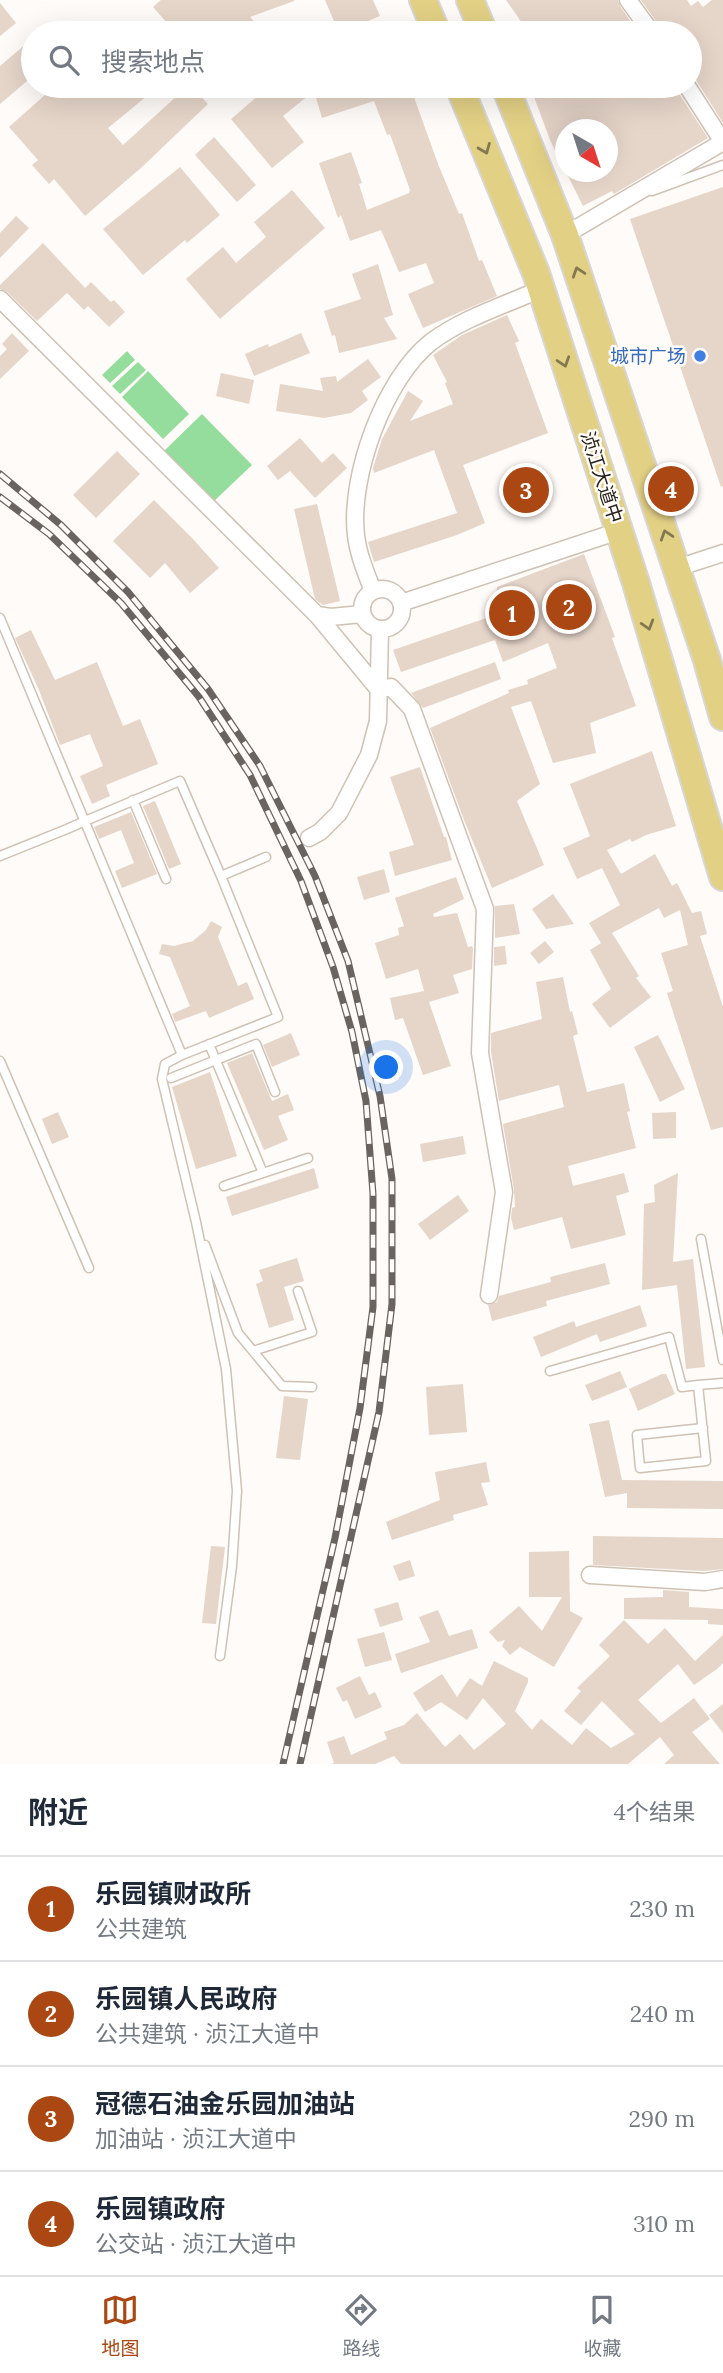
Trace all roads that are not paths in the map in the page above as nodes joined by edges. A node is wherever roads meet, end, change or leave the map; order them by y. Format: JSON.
{"nodes":[{"id":1,"x":423,"y":0,"type":"edge"},
{"id":2,"x":470,"y":0,"type":"edge"},
{"id":3,"x":628,"y":0,"type":"edge"},
{"id":4,"x":432,"y":21,"type":"edge"},
{"id":5,"x":479,"y":21,"type":"edge"},
{"id":6,"x":643,"y":21,"type":"edge"},
{"id":7,"x":464,"y":98,"type":"edge"},
{"id":8,"x":510,"y":98,"type":"edge"},
{"id":9,"x":695,"y":98,"type":"edge"},
{"id":10,"x":723,"y":165,"type":"edge"},
{"id":11,"x":623,"y":201,"type":"junction"},
{"id":12,"x":565,"y":235,"type":"junction"},
{"id":13,"x":541,"y":289,"type":"junction"},
{"id":14,"x":0,"y":299,"type":"edge"},
{"id":15,"x":619,"y":531,"type":"junction"},
{"id":16,"x":723,"y":553,"type":"edge"},
{"id":17,"x":677,"y":568,"type":"junction"},
{"id":18,"x":636,"y":583,"type":"junction"},
{"id":19,"x":373,"y":591,"type":"junction"},
{"id":20,"x":401,"y":603,"type":"junction"},
{"id":21,"x":362,"y":614,"type":"junction"},
{"id":22,"x":317,"y":615,"type":"junction"},
{"id":23,"x":0,"y":618,"type":"edge"},
{"id":24,"x":380,"y":629,"type":"junction"},
{"id":25,"x":707,"y":660,"type":"junction"},
{"id":26,"x":662,"y":670,"type":"junction"},
{"id":27,"x":379,"y":690,"type":"junction"},
{"id":28,"x":723,"y":717,"type":"edge"},
{"id":29,"x":134,"y":800,"type":"junction"},
{"id":30,"x":85,"y":821,"type":"junction"},
{"id":31,"x":309,"y":838,"type":"dead end"},
{"id":32,"x":0,"y":856,"type":"edge"},
{"id":33,"x":266,"y":857,"type":"dead end"},
{"id":34,"x":221,"y":876,"type":"junction"},
{"id":35,"x":723,"y":877,"type":"edge"},
{"id":36,"x":166,"y":879,"type":"dead end"},
{"id":37,"x":209,"y":1044,"type":"junction"},
{"id":38,"x":182,"y":1055,"type":"junction"},
{"id":39,"x":216,"y":1060,"type":"junction"},
{"id":40,"x":0,"y":1061,"type":"edge"},
{"id":41,"x":171,"y":1078,"type":"dead end"},
{"id":42,"x":275,"y":1092,"type":"dead end"},
{"id":43,"x":308,"y":1158,"type":"dead end"},
{"id":44,"x":263,"y":1173,"type":"junction"},
{"id":45,"x":224,"y":1186,"type":"dead end"},
{"id":46,"x":196,"y":1222,"type":"junction"},
{"id":47,"x":701,"y":1238,"type":"dead end"},
{"id":48,"x":89,"y":1268,"type":"dead end"},
{"id":49,"x":298,"y":1291,"type":"dead end"},
{"id":50,"x":489,"y":1295,"type":"dead end"},
{"id":51,"x":253,"y":1351,"type":"junction"},
{"id":52,"x":723,"y":1360,"type":"edge"},
{"id":53,"x":550,"y":1371,"type":"dead end"},
{"id":54,"x":723,"y":1383,"type":"edge"},
{"id":55,"x":698,"y":1385,"type":"junction"},
{"id":56,"x":312,"y":1387,"type":"dead end"},
{"id":57,"x":703,"y":1428,"type":"junction"},
{"id":58,"x":590,"y":1575,"type":"dead end"},
{"id":59,"x":723,"y":1579,"type":"edge"},
{"id":60,"x":220,"y":1656,"type":"dead end"}],
"edges":[{"from":1,"to":4,"type":"main road"},
{"from":2,"to":5,"type":"main road"},
{"from":3,"to":6,"type":"street"},
{"from":7,"to":13,"type":"main road","name":"浈江大道中","one_way":true},
{"from":8,"to":12,"type":"main road"},
{"from":9,"to":11,"type":"street"},
{"from":10,"to":11,"type":"lane"},
{"from":11,"to":12,"type":"street"},
{"from":17,"to":12,"type":"main road","one_way":true},
{"from":13,"to":15,"type":"main road","name":"浈江大道中","one_way":true},
{"from":13,"to":19,"type":"street"},
{"from":14,"to":22,"type":"street"},
{"from":15,"to":18,"type":"main road","name":"浈江大道中"},
{"from":15,"to":20,"type":"street"},
{"from":16,"to":17,"type":"street"},
{"from":17,"to":18,"type":"main road"},
{"from":17,"to":25,"type":"main road"},
{"from":18,"to":26,"type":"main road","name":"浈江大道中","one_way":true},
{"from":19,"to":20,"type":"street"},
{"from":19,"to":21,"type":"street"},
{"from":20,"to":24,"type":"street"},
{"from":21,"to":22,"type":"street"},
{"from":21,"to":24,"type":"street"},
{"from":22,"to":27,"type":"street"},
{"from":23,"to":30,"type":"lane"},
{"from":24,"to":27,"type":"street"},
{"from":25,"to":26,"type":"main road"},
{"from":25,"to":28,"type":"main road"},
{"from":26,"to":35,"type":"main road","name":"浈江大道中"},
{"from":27,"to":31,"type":"street"},
{"from":27,"to":50,"type":"street"},
{"from":29,"to":30,"type":"lane"},
{"from":29,"to":34,"type":"lane"},
{"from":29,"to":36,"type":"lane"},
{"from":30,"to":32,"type":"lane"},
{"from":30,"to":38,"type":"lane"},
{"from":33,"to":34,"type":"lane"},
{"from":34,"to":37,"type":"lane"},
{"from":37,"to":38,"type":"lane"},
{"from":37,"to":39,"type":"lane"},
{"from":38,"to":46,"type":"lane"},
{"from":39,"to":41,"type":"lane"},
{"from":39,"to":42,"type":"lane"},
{"from":39,"to":44,"type":"lane"},
{"from":40,"to":48,"type":"lane"},
{"from":43,"to":44,"type":"lane"},
{"from":44,"to":45,"type":"lane"},
{"from":46,"to":51,"type":"lane"},
{"from":46,"to":60,"type":"lane"},
{"from":47,"to":52,"type":"lane"},
{"from":49,"to":51,"type":"lane"},
{"from":51,"to":56,"type":"lane"},
{"from":53,"to":55,"type":"lane"},
{"from":54,"to":55,"type":"lane"},
{"from":55,"to":57,"type":"lane"},
{"from":57,"to":57,"type":"lane"},
{"from":58,"to":59,"type":"street"}]}
